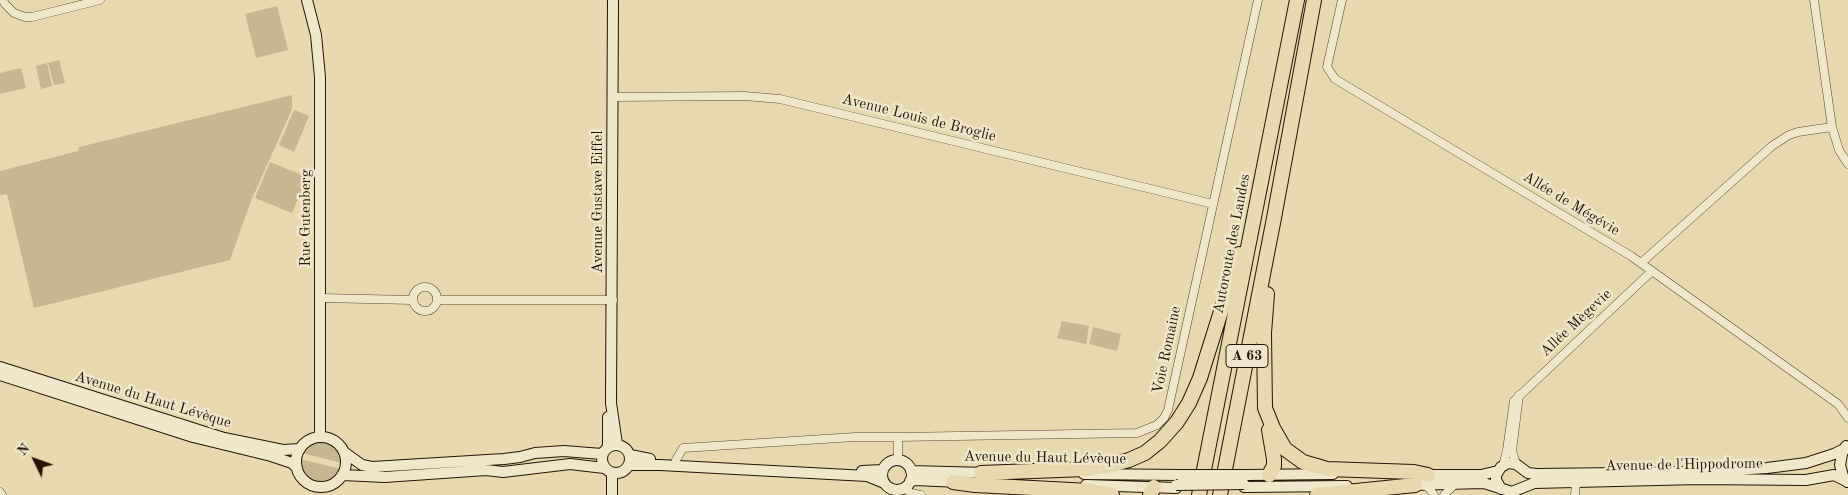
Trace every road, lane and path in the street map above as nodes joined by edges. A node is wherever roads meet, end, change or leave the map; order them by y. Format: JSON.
{"nodes":[{"id":1,"x":3,"y":0,"type":"edge"},
{"id":2,"x":100,"y":0,"type":"edge"},
{"id":3,"x":308,"y":0,"type":"edge"},
{"id":4,"x":613,"y":0,"type":"edge"},
{"id":5,"x":1258,"y":0,"type":"edge"},
{"id":6,"x":1297,"y":0,"type":"edge"},
{"id":7,"x":1314,"y":0,"type":"edge"},
{"id":8,"x":1342,"y":0,"type":"edge"},
{"id":9,"x":1814,"y":0,"type":"edge"},
{"id":10,"x":613,"y":97,"type":"junction"},
{"id":11,"x":1832,"y":127,"type":"junction"},
{"id":12,"x":1848,"y":164,"type":"edge"},
{"id":13,"x":1264,"y":169,"type":"junction"},
{"id":14,"x":1213,"y":204,"type":"junction"},
{"id":15,"x":1274,"y":218,"type":"junction"},
{"id":16,"x":1641,"y":263,"type":"junction"},
{"id":17,"x":1652,"y":272,"type":"junction"},
{"id":18,"x":321,"y":298,"type":"junction"},
{"id":19,"x":412,"y":300,"type":"junction"},
{"id":20,"x":437,"y":300,"type":"junction"},
{"id":21,"x":613,"y":300,"type":"junction"},
{"id":22,"x":0,"y":366,"type":"edge"},
{"id":23,"x":0,"y":375,"type":"edge"},
{"id":24,"x":1519,"y":394,"type":"junction"},
{"id":25,"x":1266,"y":408,"type":"junction"},
{"id":26,"x":1848,"y":418,"type":"edge"},
{"id":27,"x":320,"y":437,"type":"junction"},
{"id":28,"x":898,"y":437,"type":"junction"},
{"id":29,"x":1846,"y":446,"type":"edge"},
{"id":30,"x":609,"y":448,"type":"junction"},
{"id":31,"x":300,"y":449,"type":"junction"},
{"id":32,"x":344,"y":452,"type":"junction"},
{"id":33,"x":629,"y":460,"type":"junction"},
{"id":34,"x":676,"y":460,"type":"junction"},
{"id":35,"x":898,"y":460,"type":"junction"},
{"id":36,"x":1520,"y":467,"type":"junction"},
{"id":37,"x":297,"y":468,"type":"junction"},
{"id":38,"x":1500,"y":468,"type":"junction"},
{"id":39,"x":608,"y":470,"type":"junction"},
{"id":40,"x":883,"y":470,"type":"junction"},
{"id":41,"x":981,"y":473,"type":"junction"},
{"id":42,"x":342,"y":476,"type":"junction"},
{"id":43,"x":1266,"y":476,"type":"junction"},
{"id":44,"x":909,"y":480,"type":"junction"},
{"id":45,"x":1245,"y":481,"type":"junction"},
{"id":46,"x":953,"y":482,"type":"junction"},
{"id":47,"x":1177,"y":482,"type":"junction"},
{"id":48,"x":1422,"y":482,"type":"junction"},
{"id":49,"x":1847,"y":482,"type":"edge"},
{"id":50,"x":884,"y":483,"type":"junction"},
{"id":51,"x":1456,"y":483,"type":"junction"},
{"id":52,"x":1576,"y":483,"type":"junction"},
{"id":53,"x":1522,"y":487,"type":"junction"},
{"id":54,"x":1501,"y":489,"type":"junction"},
{"id":55,"x":1155,"y":490,"type":"edge"},
{"id":56,"x":327,"y":491,"type":"edge"},
{"id":57,"x":612,"y":495,"type":"edge"},
{"id":58,"x":921,"y":495,"type":"edge"},
{"id":59,"x":1112,"y":495,"type":"edge"},
{"id":60,"x":1199,"y":495,"type":"edge"},
{"id":61,"x":1220,"y":495,"type":"edge"},
{"id":62,"x":1317,"y":495,"type":"edge"},
{"id":63,"x":1434,"y":495,"type":"edge"},
{"id":64,"x":1444,"y":495,"type":"edge"},
{"id":65,"x":1575,"y":495,"type":"edge"}],
"edges":[{"from":1,"to":2,"type":"street"},
{"from":3,"to":18,"type":"main road","name":"Rue Gutenberg"},
{"from":4,"to":10,"type":"main road","name":"Avenue Gustave Eiffel"},
{"from":5,"to":14,"type":"street","name":"Voie Romaine"},
{"from":6,"to":13,"type":"highway","name":"Autoroute des Landes","number":"A 63"},
{"from":7,"to":15,"type":"highway","number":"A 63"},
{"from":8,"to":16,"type":"street","name":"Allée de Mégévie"},
{"from":9,"to":11,"type":"street"},
{"from":10,"to":14,"type":"street","name":"Avenue Louis de Broglie"},
{"from":10,"to":21,"type":"main road","name":"Avenue Gustave Eiffel"},
{"from":11,"to":12,"type":"street"},
{"from":11,"to":16,"type":"street"},
{"from":13,"to":41,"type":"highway"},
{"from":13,"to":60,"type":"highway","name":"Autoroute des Landes","number":"A 63"},
{"from":14,"to":28,"type":"street","name":"Voie Romaine"},
{"from":15,"to":25,"type":"highway"},
{"from":15,"to":61,"type":"highway","number":"A 63"},
{"from":16,"to":17,"type":"street","name":"Allée de Mégévie"},
{"from":17,"to":24,"type":"street","name":"Allée Mègevie"},
{"from":17,"to":26,"type":"street","name":"Allée de Mégévie"},
{"from":18,"to":19,"type":"street"},
{"from":18,"to":27,"type":"main road","name":"Rue Gutenberg"},
{"from":19,"to":20,"type":"street"},
{"from":19,"to":20,"type":"street"},
{"from":20,"to":21,"type":"street"},
{"from":21,"to":30,"type":"main road","name":"Avenue Gustave Eiffel"},
{"from":22,"to":31,"type":"main road","name":"Avenue du Haut Lévèque"},
{"from":23,"to":37,"type":"main road","name":"Avenue du Haut Lévèque"},
{"from":24,"to":36,"type":"street"},
{"from":24,"to":38,"type":"street","name":"Allée Mègevie"},
{"from":25,"to":43,"type":"highway"},
{"from":25,"to":48,"type":"highway"},
{"from":27,"to":31,"type":"main road"},
{"from":27,"to":32,"type":"main road"},
{"from":28,"to":34,"type":"street","name":"Voie Romaine"},
{"from":28,"to":35,"type":"street"},
{"from":29,"to":36,"type":"main road","name":"Avenue de l'Hippodrome"},
{"from":29,"to":49,"type":"main road"},
{"from":30,"to":32,"type":"main road"},
{"from":30,"to":33,"type":"main road"},
{"from":30,"to":39,"type":"main road"},
{"from":31,"to":37,"type":"main road"},
{"from":32,"to":42,"type":"main road"},
{"from":33,"to":34,"type":"main road"},
{"from":33,"to":39,"type":"main road"},
{"from":33,"to":50,"type":"main road"},
{"from":34,"to":40,"type":"main road"},
{"from":35,"to":40,"type":"main road"},
{"from":35,"to":44,"type":"main road"},
{"from":36,"to":38,"type":"main road"},
{"from":36,"to":53,"type":"main road"},
{"from":37,"to":56,"type":"main road"},
{"from":38,"to":48,"type":"main road"},
{"from":38,"to":54,"type":"main road"},
{"from":39,"to":42,"type":"main road"},
{"from":39,"to":57,"type":"main road"},
{"from":40,"to":50,"type":"main road"},
{"from":41,"to":44,"type":"main road","name":"Avenue du Haut Lévèque"},
{"from":41,"to":47,"type":"main road","name":"Avenue du Haut Lévèque"},
{"from":42,"to":56,"type":"main road"},
{"from":43,"to":45,"type":"main road"},
{"from":43,"to":48,"type":"main road"},
{"from":44,"to":46,"type":"main road","name":"Avenue du Haut Lévèque"},
{"from":44,"to":50,"type":"main road"},
{"from":44,"to":58,"type":"street"},
{"from":45,"to":47,"type":"main road","bridge":true},
{"from":45,"to":48,"type":"main road"},
{"from":46,"to":55,"type":"main road","name":"Avenue du Haut Lévèque"},
{"from":46,"to":59,"type":"highway"},
{"from":47,"to":55,"type":"main road","name":"Avenue du Haut Lévèque"},
{"from":48,"to":51,"type":"main road"},
{"from":48,"to":62,"type":"highway"},
{"from":48,"to":63,"type":"street"},
{"from":49,"to":52,"type":"main road","name":"Avenue de l'Hippodrome"},
{"from":51,"to":54,"type":"main road"},
{"from":51,"to":64,"type":"street"},
{"from":52,"to":53,"type":"main road","name":"Avenue de l'Hippodrome"},
{"from":52,"to":65,"type":"street"},
{"from":53,"to":54,"type":"main road"}]}
